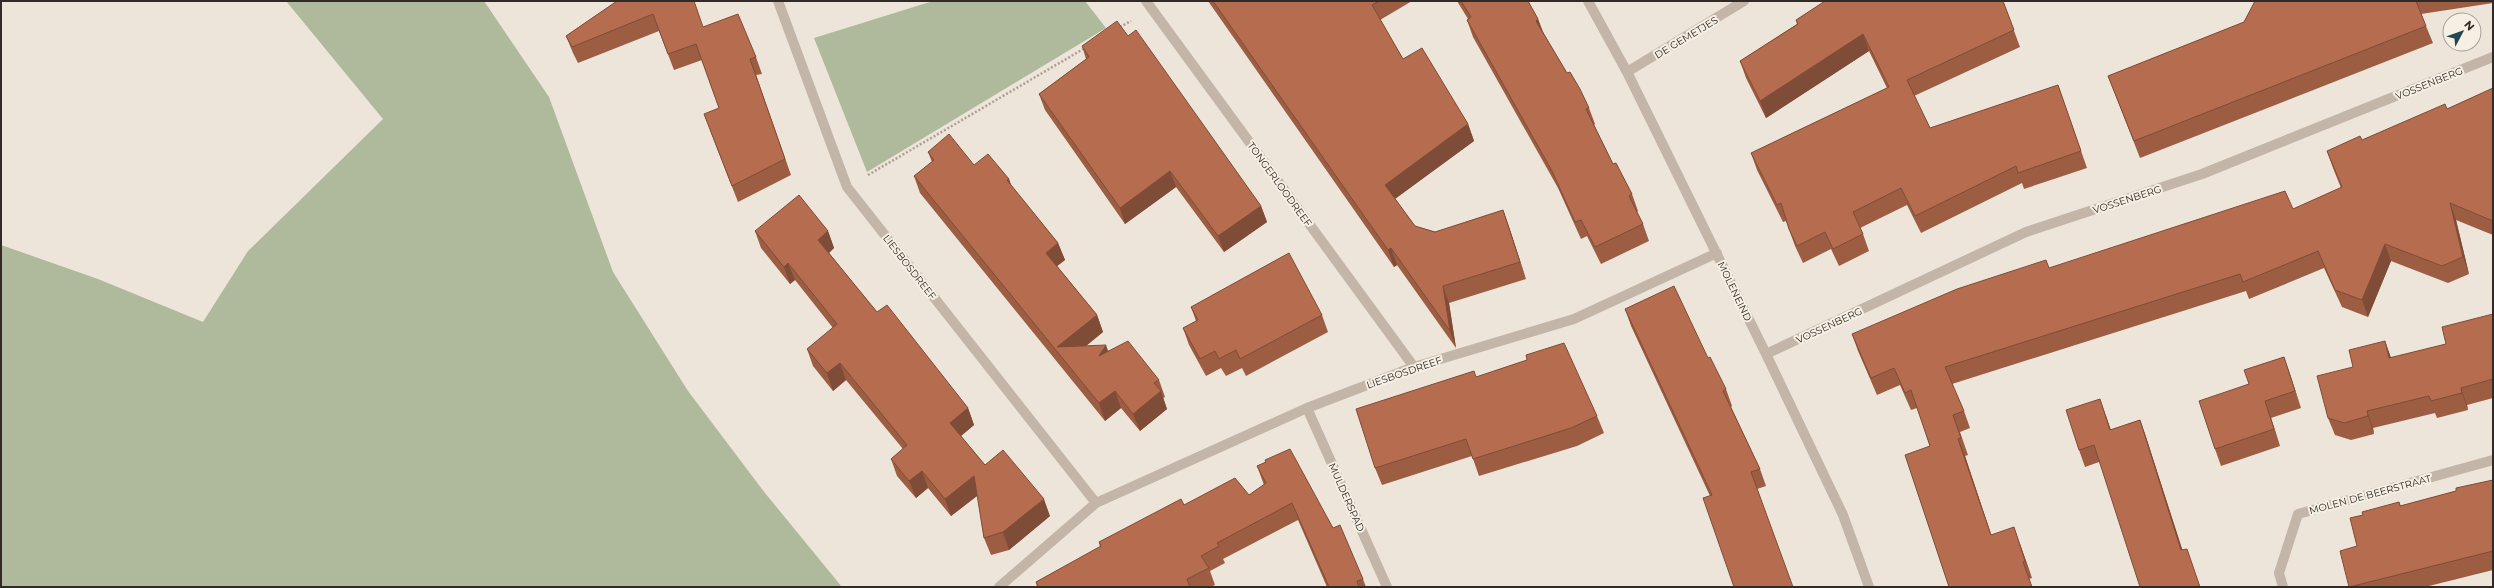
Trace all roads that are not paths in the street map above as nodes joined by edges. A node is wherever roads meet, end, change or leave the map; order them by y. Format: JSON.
{"nodes":[{"id":1,"x":778,"y":1,"type":"edge"},
{"id":2,"x":1588,"y":1,"type":"edge"},
{"id":3,"x":1744,"y":1,"type":"edge"},
{"id":4,"x":1148,"y":5,"type":"edge"},
{"id":5,"x":2493,"y":57,"type":"edge"},
{"id":6,"x":1627,"y":72,"type":"junction"},
{"id":7,"x":1717,"y":253,"type":"junction"},
{"id":8,"x":1766,"y":354,"type":"junction"},
{"id":9,"x":1414,"y":368,"type":"junction"},
{"id":10,"x":1307,"y":408,"type":"junction"},
{"id":11,"x":2493,"y":460,"type":"edge"},
{"id":12,"x":1096,"y":503,"type":"junction"},
{"id":13,"x":999,"y":587,"type":"edge"},
{"id":14,"x":1387,"y":587,"type":"edge"},
{"id":15,"x":1869,"y":587,"type":"edge"},
{"id":16,"x":2283,"y":587,"type":"edge"}],
"edges":[{"from":1,"to":12,"type":"street","name":"LIESBOSDREEF"},
{"from":2,"to":6,"type":"street","name":"MOLENEIND"},
{"from":3,"to":6,"type":"street","name":"DE GEMETJES"},
{"from":4,"to":9,"type":"street","name":"TONGERLOODREEF"},
{"from":5,"to":8,"type":"street","name":"VOSSENBERG"},
{"from":6,"to":7,"type":"street","name":"MOLENEIND"},
{"from":7,"to":8,"type":"street","name":"MOLENEIND"},
{"from":7,"to":9,"type":"street","name":"LIESBOSDREEF"},
{"from":8,"to":15,"type":"street","name":"MOLENEIND"},
{"from":9,"to":10,"type":"street","name":"LIESBOSDREEF"},
{"from":10,"to":12,"type":"street","name":"LIESBOSDREEF"},
{"from":10,"to":14,"type":"street","name":"MULDERSPAD"},
{"from":11,"to":16,"type":"street","name":"MOLEN DE BEERSTRAAT"},
{"from":12,"to":13,"type":"street","name":"LIESBOSDREEF"}]}
